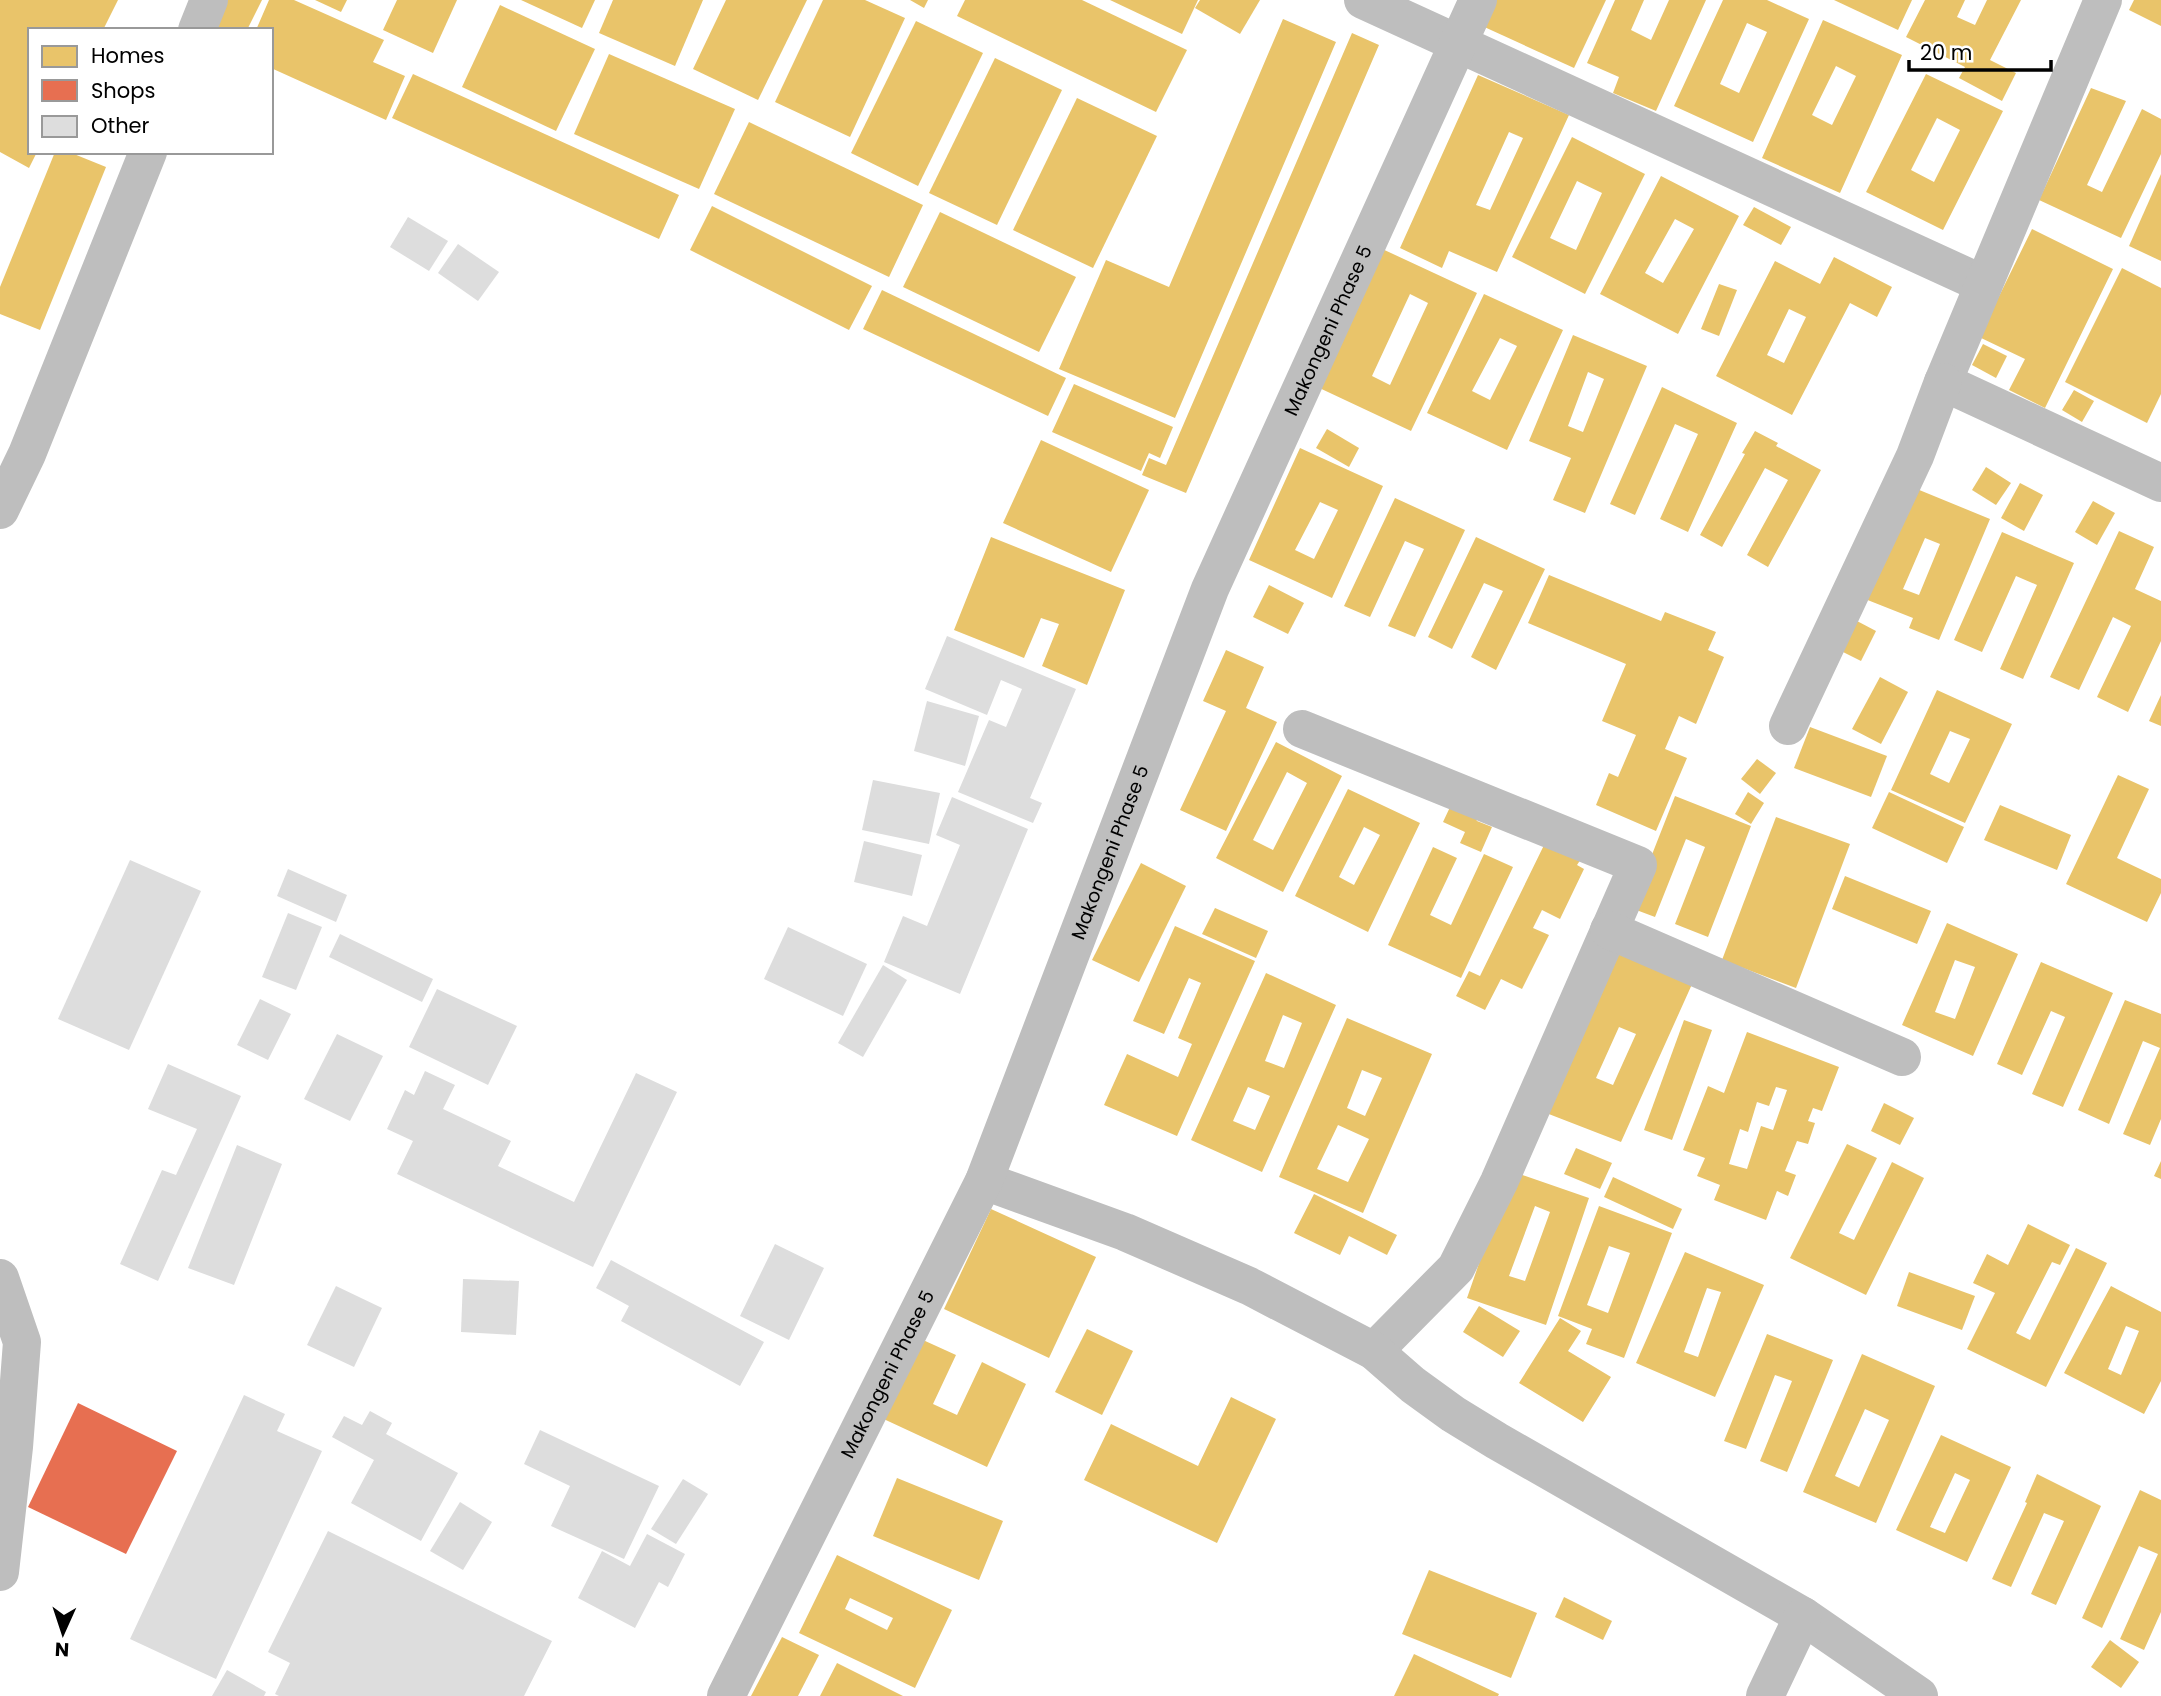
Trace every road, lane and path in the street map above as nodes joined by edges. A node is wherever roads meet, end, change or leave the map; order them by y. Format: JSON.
{"nodes":[{"id":1,"x":209,"y":0,"type":"edge"},
{"id":2,"x":1363,"y":0,"type":"edge"},
{"id":3,"x":1478,"y":0,"type":"edge"},
{"id":4,"x":2103,"y":0,"type":"edge"},
{"id":5,"x":198,"y":28,"type":"edge"},
{"id":6,"x":1459,"y":44,"type":"junction"},
{"id":7,"x":147,"y":154,"type":"edge"},
{"id":8,"x":1983,"y":284,"type":"junction"},
{"id":9,"x":1943,"y":382,"type":"junction"},
{"id":10,"x":13,"y":448,"type":"edge"},
{"id":11,"x":2161,"y":483,"type":"edge"},
{"id":12,"x":0,"y":510,"type":"edge"},
{"id":13,"x":1788,"y":726,"type":"dead end"},
{"id":14,"x":1302,"y":729,"type":"dead end"},
{"id":15,"x":1609,"y":930,"type":"junction"},
{"id":16,"x":1902,"y":1057,"type":"dead end"},
{"id":17,"x":984,"y":1181,"type":"junction"},
{"id":18,"x":0,"y":1278,"type":"edge"},
{"id":19,"x":1374,"y":1351,"type":"junction"},
{"id":20,"x":0,"y":1572,"type":"edge"},
{"id":21,"x":1804,"y":1616,"type":"junction"},
{"id":22,"x":726,"y":1696,"type":"edge"},
{"id":23,"x":1765,"y":1696,"type":"edge"},
{"id":24,"x":1919,"y":1696,"type":"edge"}],
"edges":[{"from":1,"to":5,"type":"street"},
{"from":2,"to":6,"type":"street"},
{"from":3,"to":6,"type":"street","name":"Makongeni Phase 5"},
{"from":4,"to":8,"type":"street"},
{"from":6,"to":8,"type":"street"},
{"from":6,"to":17,"type":"street","name":"Makongeni Phase 5"},
{"from":7,"to":10,"type":"street"},
{"from":8,"to":9,"type":"street"},
{"from":9,"to":11,"type":"street"},
{"from":9,"to":13,"type":"street"},
{"from":10,"to":12,"type":"street"},
{"from":14,"to":15,"type":"street"},
{"from":15,"to":16,"type":"street"},
{"from":15,"to":19,"type":"street"},
{"from":17,"to":19,"type":"street"},
{"from":17,"to":22,"type":"street","name":"Makongeni Phase 5"},
{"from":18,"to":20,"type":"street"},
{"from":19,"to":21,"type":"street"},
{"from":21,"to":23,"type":"street"},
{"from":21,"to":24,"type":"street"}]}
